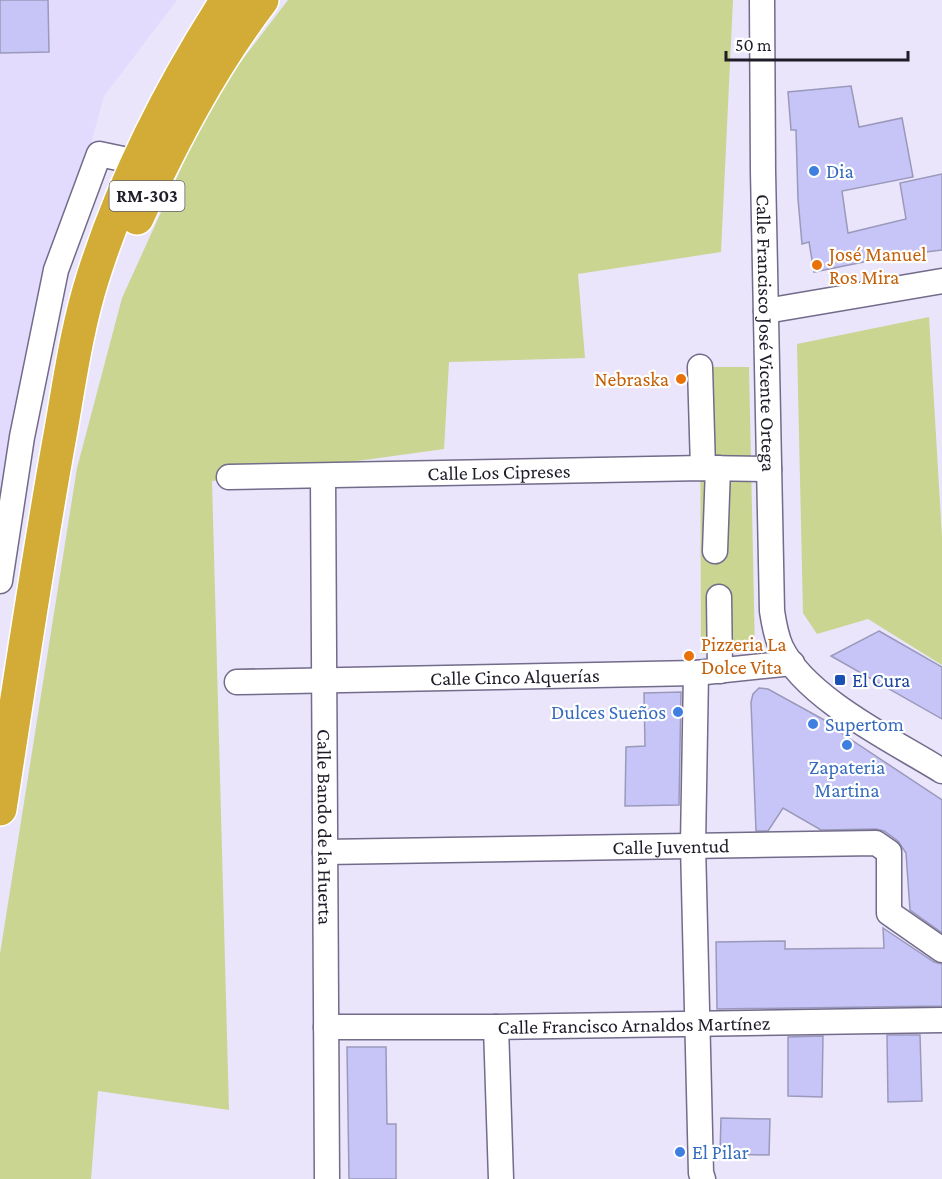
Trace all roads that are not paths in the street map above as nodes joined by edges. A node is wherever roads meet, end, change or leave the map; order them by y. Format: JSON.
{"nodes":[{"id":1,"x":227,"y":0,"type":"edge"},
{"id":2,"x":262,"y":0,"type":"edge"},
{"id":3,"x":762,"y":0,"type":"edge"},
{"id":4,"x":137,"y":162,"type":"junction"},
{"id":5,"x":942,"y":281,"type":"edge"},
{"id":6,"x":766,"y":311,"type":"junction"},
{"id":7,"x":700,"y":367,"type":"dead end"},
{"id":8,"x":65,"y":407,"type":"junction"},
{"id":9,"x":710,"y":468,"type":"junction"},
{"id":10,"x":769,"y":469,"type":"junction"},
{"id":11,"x":323,"y":476,"type":"junction"},
{"id":12,"x":229,"y":477,"type":"dead end"},
{"id":13,"x":715,"y":551,"type":"dead end"},
{"id":14,"x":0,"y":581,"type":"edge"},
{"id":15,"x":719,"y":597,"type":"dead end"},
{"id":16,"x":792,"y":663,"type":"junction"},
{"id":17,"x":708,"y":672,"type":"junction"},
{"id":18,"x":324,"y":680,"type":"junction"},
{"id":19,"x":237,"y":682,"type":"dead end"},
{"id":20,"x":942,"y":771,"type":"edge"},
{"id":21,"x":0,"y":809,"type":"edge"},
{"id":22,"x":693,"y":845,"type":"junction"},
{"id":23,"x":325,"y":852,"type":"junction"},
{"id":24,"x":942,"y":950,"type":"edge"},
{"id":25,"x":942,"y":1020,"type":"edge"},
{"id":26,"x":697,"y":1024,"type":"junction"},
{"id":27,"x":326,"y":1027,"type":"junction"},
{"id":28,"x":496,"y":1027,"type":"junction"},
{"id":29,"x":702,"y":1176,"type":"edge"},
{"id":30,"x":327,"y":1179,"type":"edge"},
{"id":31,"x":501,"y":1179,"type":"edge"}],
"edges":[{"from":1,"to":4,"type":"highway","number":"RM-303"},
{"from":2,"to":8,"type":"highway","number":"RM-303"},
{"from":3,"to":6,"type":"street","name":"Calle Francisco José Vicente Ortega"},
{"from":4,"to":8,"type":"highway","number":"RM-303"},
{"from":4,"to":14,"type":"street"},
{"from":5,"to":6,"type":"street"},
{"from":6,"to":10,"type":"street","name":"Calle Francisco José Vicente Ortega"},
{"from":7,"to":9,"type":"street"},
{"from":8,"to":21,"type":"highway","number":"RM-303"},
{"from":9,"to":10,"type":"street","name":"Calle Los Cipreses"},
{"from":9,"to":11,"type":"street","name":"Calle Los Cipreses"},
{"from":9,"to":13,"type":"street"},
{"from":10,"to":16,"type":"street","name":"Calle Francisco José Vicente Ortega"},
{"from":11,"to":12,"type":"street","name":"Calle Los Cipreses"},
{"from":11,"to":18,"type":"street","name":"Calle Bando de la Huerta"},
{"from":15,"to":17,"type":"street"},
{"from":16,"to":17,"type":"street","name":"Calle Cinco Alquerías"},
{"from":16,"to":20,"type":"street","name":"Calle Francisco José Vicente Ortega"},
{"from":17,"to":18,"type":"street","name":"Calle Cinco Alquerías"},
{"from":17,"to":22,"type":"street"},
{"from":18,"to":19,"type":"street","name":"Calle Cinco Alquerías"},
{"from":18,"to":23,"type":"street","name":"Calle Bando de la Huerta"},
{"from":22,"to":23,"type":"street","name":"Calle Juventud"},
{"from":22,"to":24,"type":"street","name":"Calle Juventud"},
{"from":22,"to":26,"type":"street"},
{"from":23,"to":27,"type":"street","name":"Calle Bando de la Huerta"},
{"from":25,"to":26,"type":"street","name":"Calle Francisco Arnaldos Martínez"},
{"from":26,"to":28,"type":"street","name":"Calle Francisco Arnaldos Martínez"},
{"from":26,"to":29,"type":"street"},
{"from":27,"to":28,"type":"street","name":"Calle Francisco Arnaldos Martínez"},
{"from":27,"to":30,"type":"street","name":"Calle Bando de la Huerta"},
{"from":28,"to":31,"type":"street"}]}
